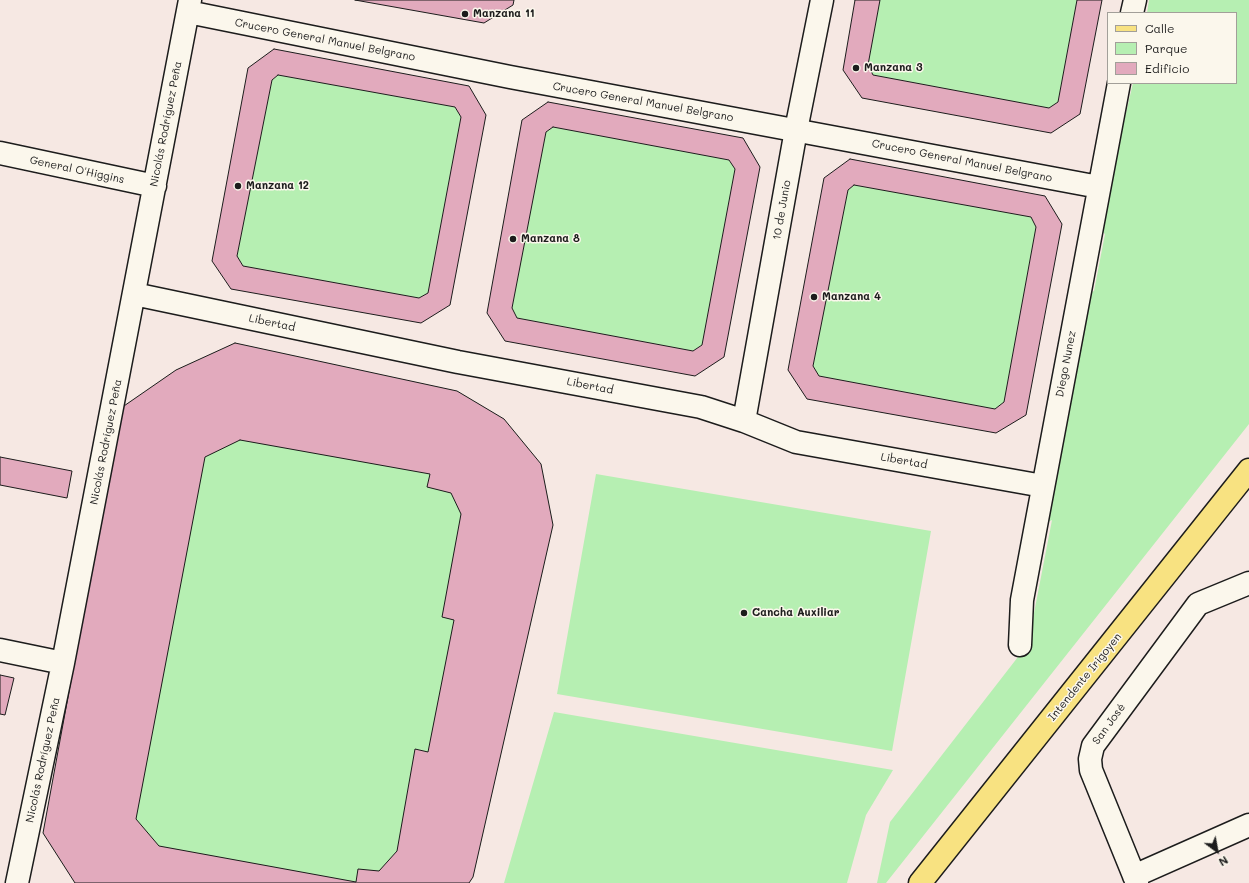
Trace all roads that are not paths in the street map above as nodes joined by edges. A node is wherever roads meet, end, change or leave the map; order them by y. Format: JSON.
{"nodes":[{"id":1,"x":822,"y":0,"type":"edge"},
{"id":2,"x":1135,"y":0,"type":"edge"},
{"id":3,"x":189,"y":6,"type":"edge"},
{"id":4,"x":1132,"y":12,"type":"edge"},
{"id":5,"x":1119,"y":84,"type":"edge"},
{"id":6,"x":796,"y":130,"type":"junction"},
{"id":7,"x":0,"y":154,"type":"edge"},
{"id":8,"x":155,"y":186,"type":"junction"},
{"id":9,"x":1099,"y":188,"type":"junction"},
{"id":10,"x":134,"y":294,"type":"junction"},
{"id":11,"x":744,"y":421,"type":"junction"},
{"id":12,"x":1249,"y":470,"type":"edge"},
{"id":13,"x":1043,"y":486,"type":"junction"},
{"id":14,"x":1249,"y":583,"type":"edge"},
{"id":15,"x":1020,"y":645,"type":"dead end"},
{"id":16,"x":0,"y":650,"type":"edge"},
{"id":17,"x":63,"y":663,"type":"junction"},
{"id":18,"x":1249,"y":826,"type":"edge"},
{"id":19,"x":1135,"y":880,"type":"edge"},
{"id":20,"x":17,"y":883,"type":"edge"},
{"id":21,"x":920,"y":883,"type":"edge"}],
"edges":[{"from":1,"to":6,"type":"street","name":"10 de Junio"},
{"from":2,"to":4,"type":"street"},
{"from":3,"to":6,"type":"street","name":"Crucero General Manuel Belgrano"},
{"from":3,"to":8,"type":"street","name":"Nicolás Rodríguez Peña"},
{"from":5,"to":9,"type":"street","name":"Diego Nunez"},
{"from":6,"to":9,"type":"street","name":"Crucero General Manuel Belgrano"},
{"from":6,"to":11,"type":"street","name":"10 de Junio"},
{"from":7,"to":8,"type":"street","name":"General O'Higgins"},
{"from":8,"to":10,"type":"street","name":"Nicolás Rodríguez Peña"},
{"from":9,"to":13,"type":"street","name":"Diego Nunez"},
{"from":10,"to":11,"type":"street","name":"Libertad"},
{"from":10,"to":17,"type":"street","name":"Nicolás Rodríguez Peña"},
{"from":11,"to":13,"type":"street","name":"Libertad"},
{"from":12,"to":21,"type":"main road","name":"Intendente Irigoyen"},
{"from":13,"to":15,"type":"street","name":"Diego Nunez"},
{"from":14,"to":19,"type":"street","name":"San José"},
{"from":16,"to":17,"type":"street"},
{"from":17,"to":20,"type":"street","name":"Nicolás Rodríguez Peña"},
{"from":18,"to":19,"type":"street"}]}
